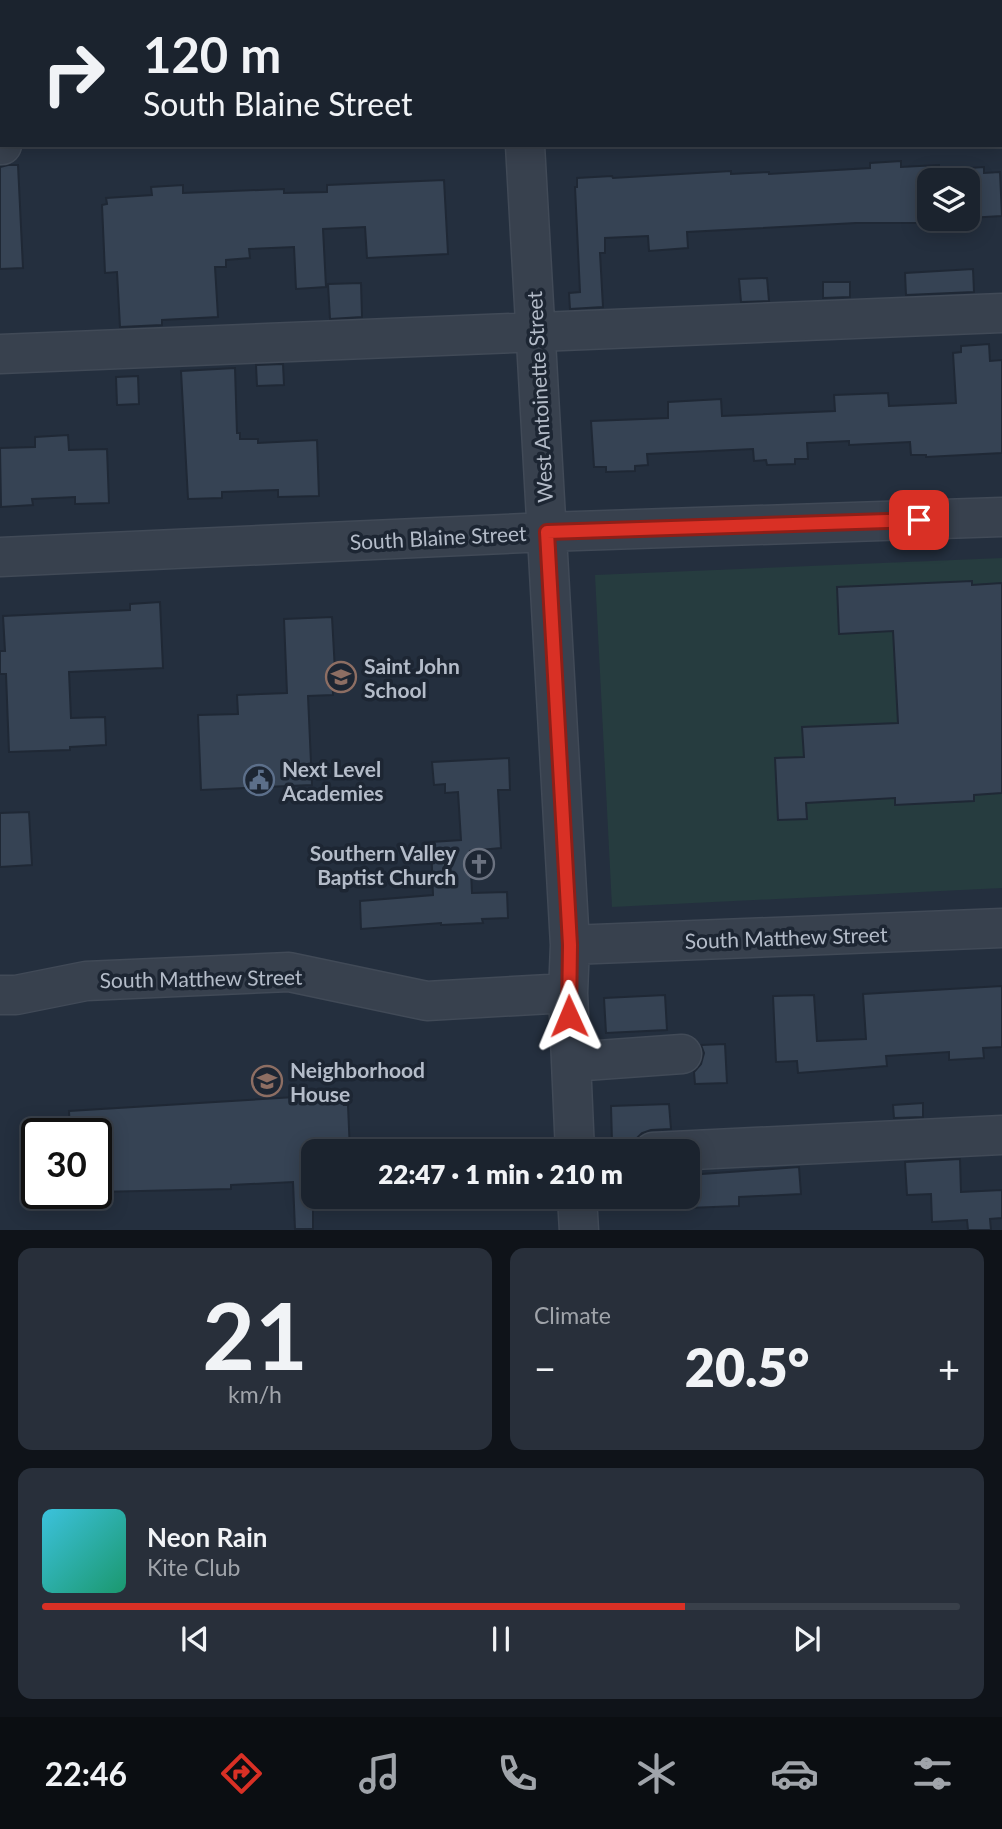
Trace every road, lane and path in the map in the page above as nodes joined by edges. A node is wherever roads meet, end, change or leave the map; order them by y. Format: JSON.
{"nodes":[{"id":1,"x":525,"y":147,"type":"edge"},
{"id":2,"x":1002,"y":313,"type":"edge"},
{"id":3,"x":535,"y":332,"type":"junction"},
{"id":4,"x":0,"y":354,"type":"edge"},
{"id":5,"x":1002,"y":517,"type":"edge"},
{"id":6,"x":547,"y":532,"type":"junction"},
{"id":7,"x":0,"y":557,"type":"edge"},
{"id":8,"x":1002,"y":928,"type":"edge"},
{"id":9,"x":570,"y":945,"type":"junction"},
{"id":10,"x":568,"y":993,"type":"junction"},
{"id":11,"x":0,"y":995,"type":"edge"},
{"id":12,"x":681,"y":1054,"type":"dead end"},
{"id":13,"x":571,"y":1062,"type":"junction"},
{"id":14,"x":1002,"y":1135,"type":"edge"},
{"id":15,"x":574,"y":1139,"type":"edge"},
{"id":16,"x":700,"y":1150,"type":"edge"},
{"id":17,"x":578,"y":1209,"type":"edge"},
{"id":18,"x":579,"y":1230,"type":"edge"}],
"edges":[{"from":1,"to":3,"type":"street","name":"West Antoinette Street"},
{"from":2,"to":3,"type":"street"},
{"from":3,"to":4,"type":"street"},
{"from":3,"to":6,"type":"street","name":"West Antoinette Street"},
{"from":5,"to":6,"type":"street","name":"South Blaine Street"},
{"from":6,"to":7,"type":"street","name":"South Blaine Street"},
{"from":6,"to":9,"type":"street","name":"West Antoinette Street"},
{"from":8,"to":9,"type":"street","name":"South Matthew Street"},
{"from":9,"to":10,"type":"street","name":"West Antoinette Street"},
{"from":10,"to":11,"type":"street","name":"South Matthew Street"},
{"from":10,"to":13,"type":"street","name":"West Antoinette Street"},
{"from":12,"to":13,"type":"street"},
{"from":13,"to":15,"type":"street","name":"West Antoinette Street"},
{"from":14,"to":16,"type":"street"},
{"from":17,"to":18,"type":"street"}]}
